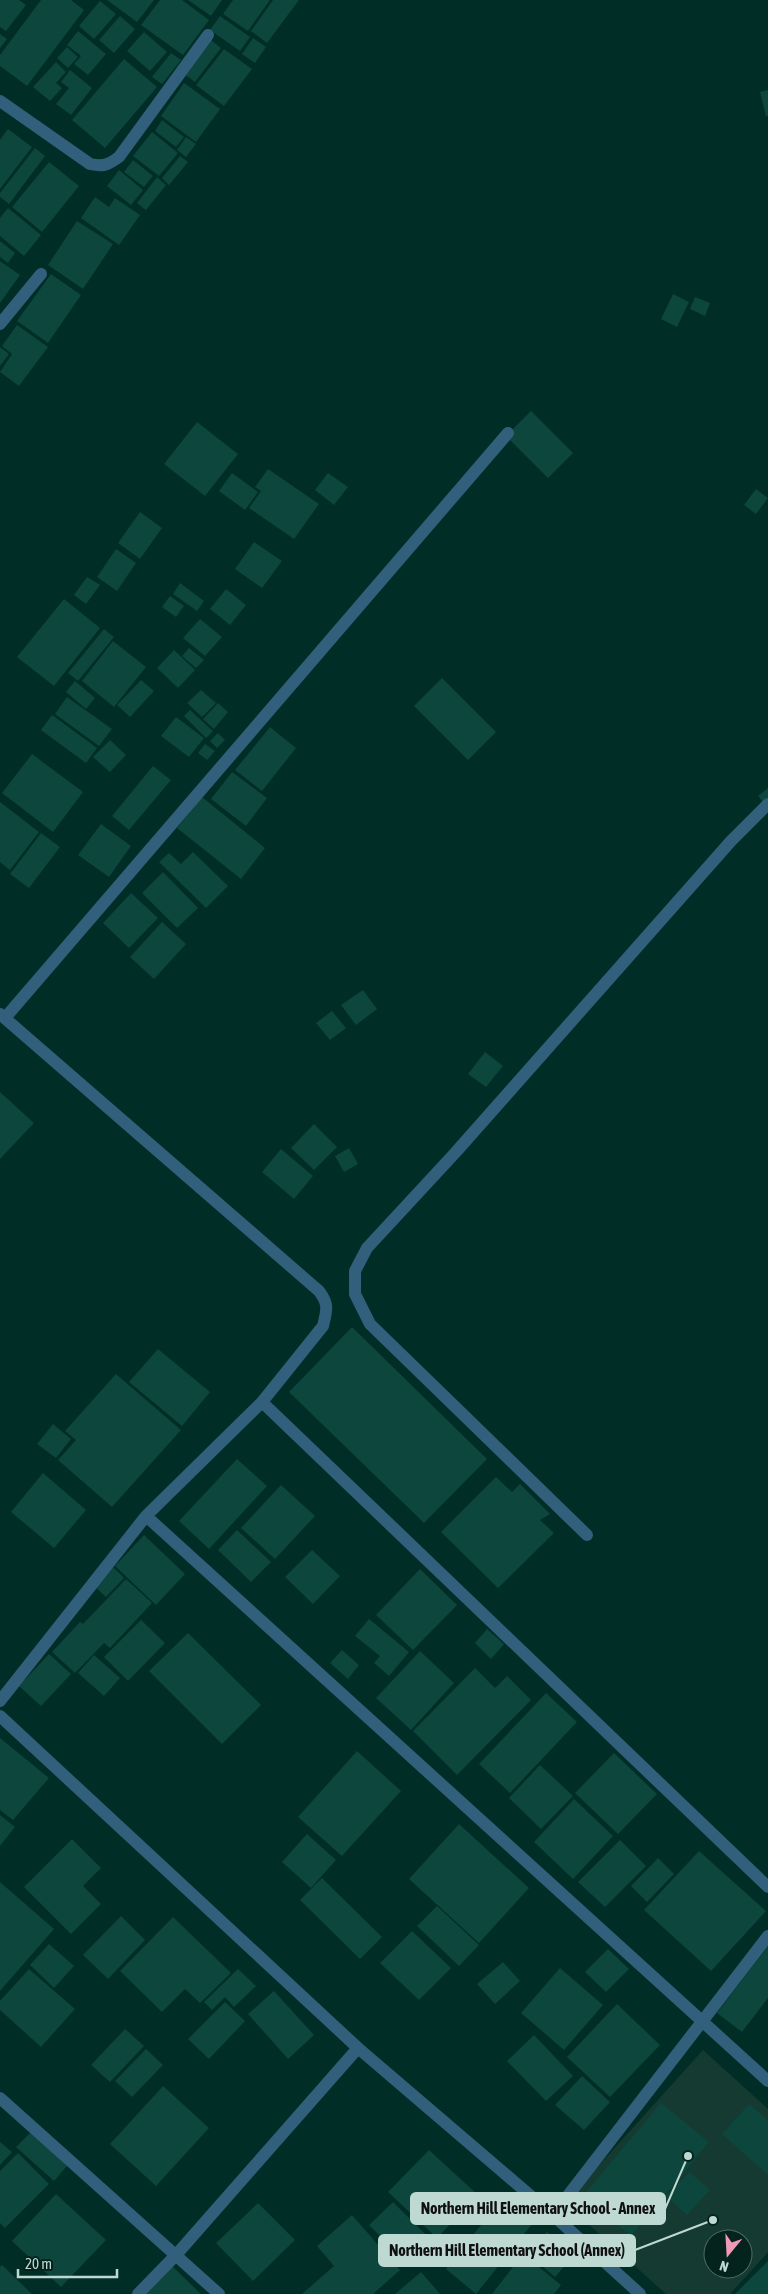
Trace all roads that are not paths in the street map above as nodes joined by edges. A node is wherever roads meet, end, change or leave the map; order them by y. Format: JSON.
{"nodes":[{"id":1,"x":208,"y":35,"type":"dead end"},
{"id":2,"x":0,"y":101,"type":"edge"},
{"id":3,"x":42,"y":274,"type":"dead end"},
{"id":4,"x":0,"y":324,"type":"edge"},
{"id":5,"x":508,"y":433,"type":"dead end"},
{"id":6,"x":768,"y":804,"type":"edge"},
{"id":7,"x":3,"y":1016,"type":"edge"},
{"id":8,"x":262,"y":1402,"type":"junction"},
{"id":9,"x":146,"y":1516,"type":"junction"},
{"id":10,"x":587,"y":1535,"type":"dead end"},
{"id":11,"x":0,"y":1701,"type":"edge"},
{"id":12,"x":0,"y":1716,"type":"edge"},
{"id":13,"x":768,"y":1887,"type":"edge"},
{"id":14,"x":768,"y":1936,"type":"edge"},
{"id":15,"x":704,"y":2022,"type":"junction"},
{"id":16,"x":358,"y":2048,"type":"junction"},
{"id":17,"x":768,"y":2080,"type":"edge"},
{"id":18,"x":0,"y":2098,"type":"edge"},
{"id":19,"x":553,"y":2215,"type":"junction"},
{"id":20,"x":176,"y":2255,"type":"junction"},
{"id":21,"x":138,"y":2294,"type":"edge"},
{"id":22,"x":219,"y":2294,"type":"edge"},
{"id":23,"x":640,"y":2294,"type":"edge"}],
"edges":[{"from":1,"to":2,"type":"street"},
{"from":3,"to":4,"type":"street"},
{"from":5,"to":7,"type":"street"},
{"from":6,"to":10,"type":"street"},
{"from":7,"to":8,"type":"street"},
{"from":8,"to":9,"type":"street"},
{"from":8,"to":13,"type":"street"},
{"from":9,"to":11,"type":"street"},
{"from":9,"to":15,"type":"street"},
{"from":12,"to":16,"type":"street"},
{"from":14,"to":15,"type":"street"},
{"from":15,"to":17,"type":"street"},
{"from":15,"to":19,"type":"street"},
{"from":16,"to":19,"type":"street"},
{"from":16,"to":20,"type":"street"},
{"from":18,"to":20,"type":"street"},
{"from":19,"to":23,"type":"street"},
{"from":20,"to":21,"type":"street"},
{"from":20,"to":22,"type":"street"}]}
